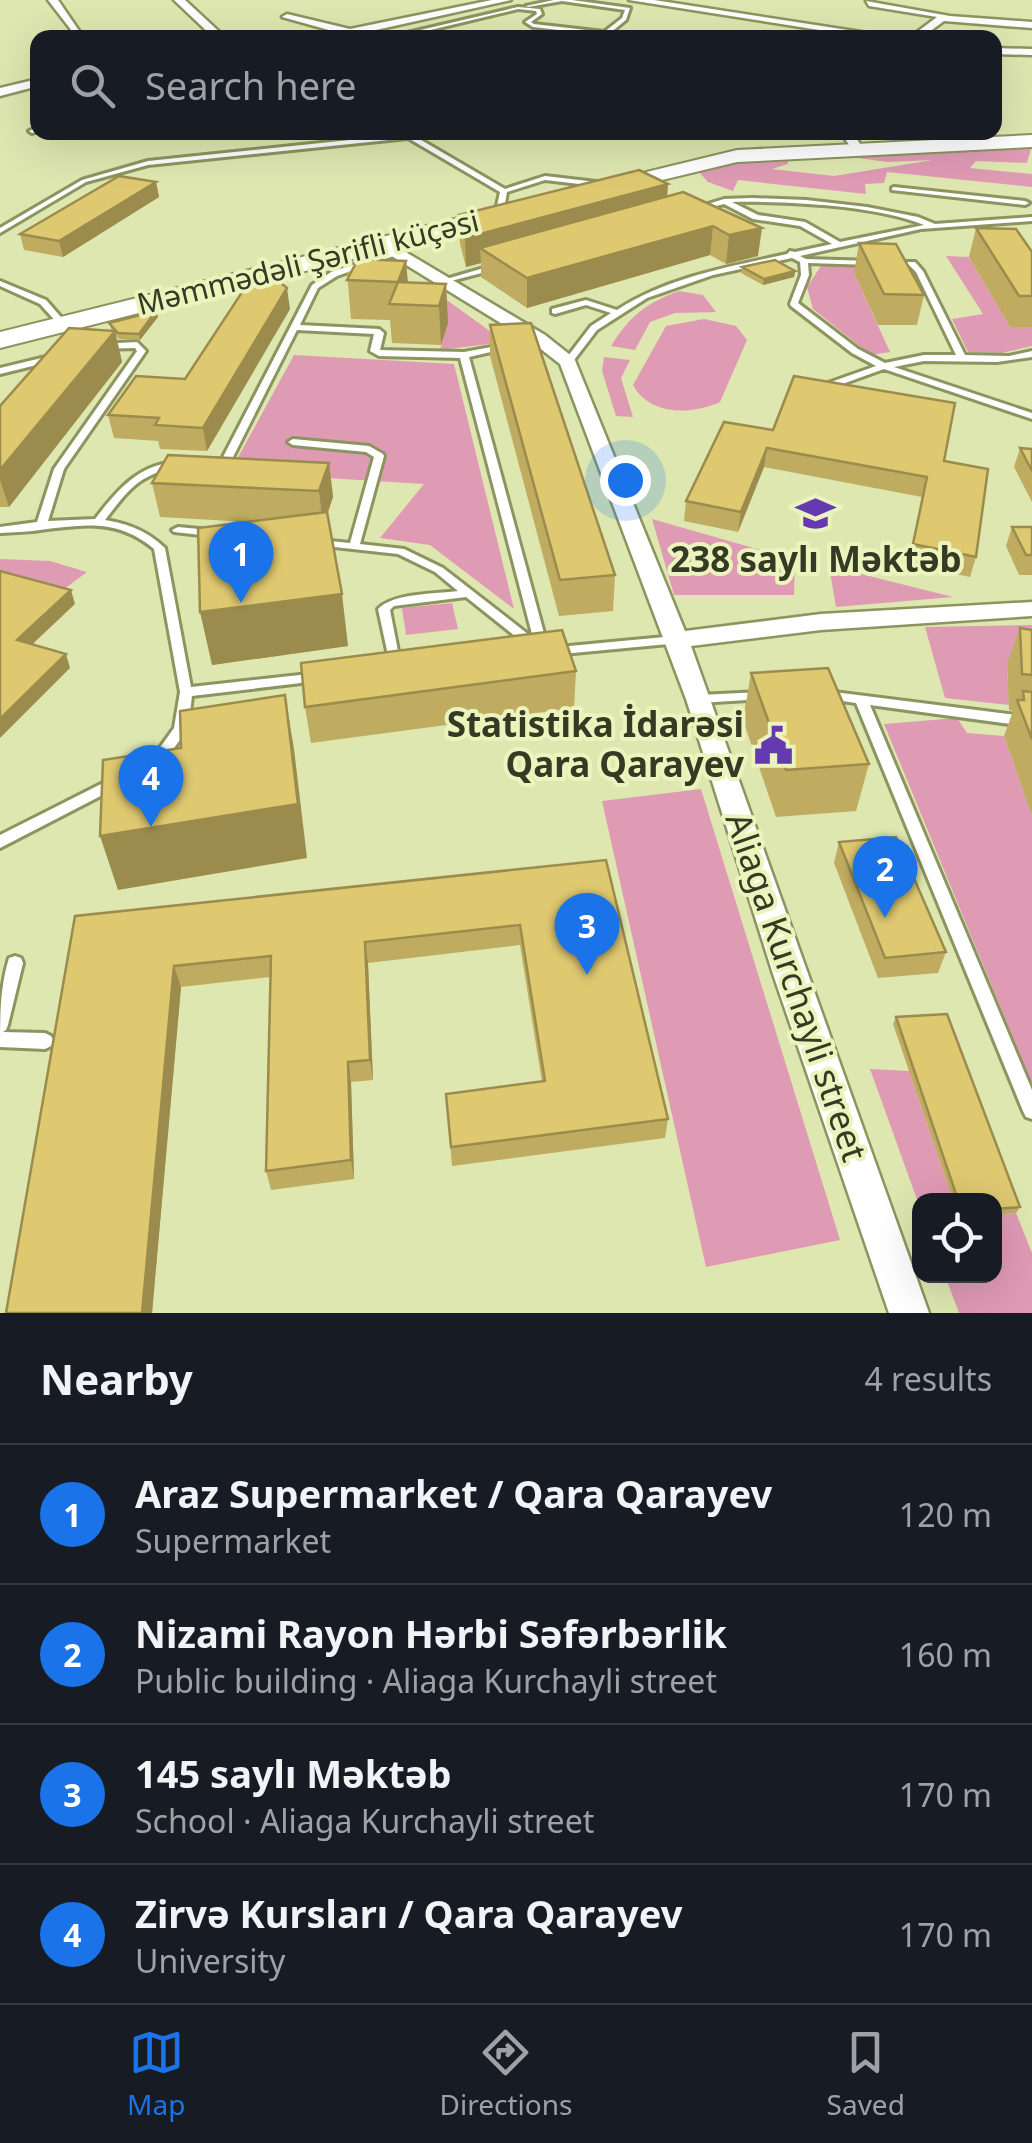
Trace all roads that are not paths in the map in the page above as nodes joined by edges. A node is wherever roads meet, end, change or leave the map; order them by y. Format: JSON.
{"nodes":[{"id":1,"x":53,"y":0,"type":"edge"},
{"id":2,"x":179,"y":0,"type":"edge"},
{"id":3,"x":506,"y":0,"type":"edge"},
{"id":4,"x":634,"y":0,"type":"edge"},
{"id":5,"x":869,"y":4,"type":"dead end"},
{"id":6,"x":518,"y":8,"type":"junction"},
{"id":7,"x":287,"y":16,"type":"dead end"},
{"id":8,"x":942,"y":18,"type":"junction"},
{"id":9,"x":1032,"y":25,"type":"edge"},
{"id":10,"x":821,"y":26,"type":"junction"},
{"id":11,"x":78,"y":30,"type":"edge"},
{"id":12,"x":212,"y":30,"type":"edge"},
{"id":13,"x":340,"y":30,"type":"edge"},
{"id":14,"x":358,"y":30,"type":"edge"},
{"id":15,"x":423,"y":30,"type":"edge"},
{"id":16,"x":578,"y":30,"type":"edge"},
{"id":17,"x":610,"y":30,"type":"edge"},
{"id":18,"x":815,"y":30,"type":"edge"},
{"id":19,"x":846,"y":30,"type":"edge"},
{"id":20,"x":925,"y":30,"type":"edge"},
{"id":21,"x":1002,"y":51,"type":"edge"},
{"id":22,"x":1032,"y":52,"type":"edge"},
{"id":23,"x":30,"y":84,"type":"edge"},
{"id":24,"x":0,"y":92,"type":"edge"},
{"id":25,"x":352,"y":140,"type":"edge"},
{"id":26,"x":415,"y":140,"type":"edge"},
{"id":27,"x":853,"y":141,"type":"edge"},
{"id":28,"x":1032,"y":141,"type":"edge"},
{"id":29,"x":613,"y":186,"type":"junction"},
{"id":30,"x":894,"y":189,"type":"dead end"},
{"id":31,"x":504,"y":191,"type":"junction"},
{"id":32,"x":964,"y":197,"type":"junction"},
{"id":33,"x":724,"y":201,"type":"junction"},
{"id":34,"x":1025,"y":203,"type":"dead end"},
{"id":35,"x":687,"y":212,"type":"edge"},
{"id":36,"x":499,"y":214,"type":"junction"},
{"id":37,"x":1032,"y":219,"type":"edge"},
{"id":38,"x":986,"y":222,"type":"junction"},
{"id":39,"x":934,"y":226,"type":"junction"},
{"id":40,"x":0,"y":231,"type":"edge"},
{"id":41,"x":1004,"y":233,"type":"edge"},
{"id":42,"x":837,"y":244,"type":"junction"},
{"id":43,"x":390,"y":248,"type":"junction"},
{"id":44,"x":790,"y":253,"type":"junction"},
{"id":45,"x":804,"y":261,"type":"junction"},
{"id":46,"x":502,"y":264,"type":"edge"},
{"id":47,"x":447,"y":280,"type":"junction"},
{"id":48,"x":0,"y":284,"type":"edge"},
{"id":49,"x":555,"y":311,"type":"dead end"},
{"id":50,"x":618,"y":313,"type":"junction"},
{"id":51,"x":63,"y":324,"type":"junction"},
{"id":52,"x":294,"y":327,"type":"junction"},
{"id":53,"x":540,"y":338,"type":"junction"},
{"id":54,"x":0,"y":340,"type":"edge"},
{"id":55,"x":83,"y":350,"type":"edge"},
{"id":56,"x":66,"y":354,"type":"edge"},
{"id":57,"x":1032,"y":354,"type":"edge"},
{"id":58,"x":464,"y":355,"type":"junction"},
{"id":59,"x":962,"y":358,"type":"junction"},
{"id":60,"x":1017,"y":360,"type":"junction"},
{"id":61,"x":568,"y":362,"type":"junction"},
{"id":62,"x":1032,"y":364,"type":"edge"},
{"id":63,"x":883,"y":366,"type":"junction"},
{"id":64,"x":0,"y":370,"type":"edge"},
{"id":65,"x":831,"y":385,"type":"edge"},
{"id":66,"x":1032,"y":416,"type":"edge"},
{"id":67,"x":293,"y":442,"type":"dead end"},
{"id":68,"x":98,"y":522,"type":"junction"},
{"id":69,"x":41,"y":527,"type":"junction"},
{"id":70,"x":0,"y":530,"type":"edge"},
{"id":71,"x":178,"y":530,"type":"dead end"},
{"id":72,"x":217,"y":534,"type":"edge"},
{"id":73,"x":296,"y":541,"type":"edge"},
{"id":74,"x":354,"y":547,"type":"junction"},
{"id":75,"x":468,"y":594,"type":"junction"},
{"id":76,"x":1032,"y":609,"type":"edge"},
{"id":77,"x":675,"y":640,"type":"junction"},
{"id":78,"x":543,"y":652,"type":"junction"},
{"id":79,"x":524,"y":654,"type":"edge"},
{"id":80,"x":414,"y":666,"type":"edge"},
{"id":81,"x":396,"y":668,"type":"junction"},
{"id":82,"x":377,"y":670,"type":"edge"},
{"id":83,"x":338,"y":674,"type":"edge"},
{"id":84,"x":186,"y":692,"type":"junction"},
{"id":85,"x":784,"y":694,"type":"edge"},
{"id":86,"x":814,"y":694,"type":"edge"},
{"id":87,"x":860,"y":699,"type":"junction"},
{"id":88,"x":699,"y":700,"type":"junction"},
{"id":89,"x":1032,"y":722,"type":"edge"},
{"id":90,"x":146,"y":766,"type":"edge"},
{"id":91,"x":130,"y":774,"type":"edge"},
{"id":92,"x":0,"y":842,"type":"edge"},
{"id":93,"x":15,"y":963,"type":"dead end"},
{"id":94,"x":0,"y":1026,"type":"edge"},
{"id":95,"x":0,"y":1038,"type":"edge"},
{"id":96,"x":45,"y":1041,"type":"dead end"},
{"id":97,"x":1032,"y":1111,"type":"edge"},
{"id":98,"x":909,"y":1313,"type":"edge"}],
"edges":[{"from":1,"to":11,"type":"street"},
{"from":2,"to":12,"type":"street"},
{"from":3,"to":14,"type":"street"},
{"from":4,"to":10,"type":"street"},
{"from":5,"to":8,"type":"street"},
{"from":6,"to":15,"type":"lane"},
{"from":6,"to":16,"type":"lane"},
{"from":6,"to":17,"type":"lane"},
{"from":7,"to":13,"type":"street"},
{"from":8,"to":9,"type":"street"},
{"from":8,"to":20,"type":"street"},
{"from":10,"to":18,"type":"street"},
{"from":10,"to":19,"type":"street"},
{"from":21,"to":22,"type":"street"},
{"from":23,"to":24,"type":"street"},
{"from":25,"to":40,"type":"lane"},
{"from":26,"to":31,"type":"lane"},
{"from":27,"to":28,"type":"street","name":"Məmmədəli Şərifli küçəsi"},
{"from":27,"to":29,"type":"street","name":"Məmmədəli Şərifli küçəsi"},
{"from":29,"to":31,"type":"lane"},
{"from":29,"to":36,"type":"street","name":"Məmmədəli Şərifli küçəsi"},
{"from":30,"to":32,"type":"lane"},
{"from":31,"to":36,"type":"lane"},
{"from":32,"to":34,"type":"lane"},
{"from":32,"to":38,"type":"lane"},
{"from":33,"to":35,"type":"lane"},
{"from":33,"to":39,"type":"lane"},
{"from":33,"to":42,"type":"lane"},
{"from":36,"to":43,"type":"street","name":"Məmmədəli Şərifli küçəsi"},
{"from":37,"to":38,"type":"lane"},
{"from":38,"to":39,"type":"lane"},
{"from":38,"to":41,"type":"lane"},
{"from":39,"to":42,"type":"lane"},
{"from":42,"to":44,"type":"lane"},
{"from":43,"to":47,"type":"street","name":"Aliaga Kurchayli street"},
{"from":43,"to":51,"type":"street","name":"Məmmədəli Şərifli küçəsi"},
{"from":43,"to":52,"type":"lane"},
{"from":44,"to":45,"type":"lane"},
{"from":44,"to":50,"type":"lane"},
{"from":45,"to":59,"type":"lane"},
{"from":45,"to":63,"type":"lane"},
{"from":46,"to":47,"type":"lane"},
{"from":47,"to":53,"type":"street","name":"Aliaga Kurchayli street"},
{"from":48,"to":51,"type":"lane"},
{"from":49,"to":50,"type":"lane"},
{"from":50,"to":61,"type":"lane"},
{"from":51,"to":54,"type":"street","name":"Məmmədəli Şərifli küçəsi"},
{"from":52,"to":58,"type":"lane"},
{"from":52,"to":68,"type":"lane"},
{"from":53,"to":58,"type":"lane"},
{"from":53,"to":61,"type":"street","name":"Aliaga Kurchayli street"},
{"from":55,"to":69,"type":"lane"},
{"from":56,"to":64,"type":"lane"},
{"from":57,"to":60,"type":"lane"},
{"from":58,"to":78,"type":"lane"},
{"from":59,"to":60,"type":"lane"},
{"from":59,"to":63,"type":"lane"},
{"from":60,"to":62,"type":"lane"},
{"from":61,"to":77,"type":"street","name":"Aliaga Kurchayli street"},
{"from":63,"to":65,"type":"lane"},
{"from":63,"to":66,"type":"lane"},
{"from":67,"to":74,"type":"lane"},
{"from":68,"to":69,"type":"lane"},
{"from":68,"to":84,"type":"lane"},
{"from":69,"to":70,"type":"lane"},
{"from":71,"to":72,"type":"lane"},
{"from":73,"to":74,"type":"lane"},
{"from":74,"to":75,"type":"lane"},
{"from":75,"to":78,"type":"lane"},
{"from":75,"to":81,"type":"lane"},
{"from":76,"to":77,"type":"street"},
{"from":77,"to":78,"type":"lane"},
{"from":77,"to":88,"type":"street","name":"Aliaga Kurchayli street"},
{"from":78,"to":79,"type":"lane"},
{"from":80,"to":81,"type":"lane"},
{"from":81,"to":82,"type":"lane"},
{"from":83,"to":84,"type":"lane"},
{"from":84,"to":90,"type":"lane"},
{"from":85,"to":88,"type":"lane"},
{"from":86,"to":87,"type":"lane"},
{"from":87,"to":89,"type":"lane"},
{"from":87,"to":97,"type":"lane"},
{"from":88,"to":98,"type":"street","name":"Aliaga Kurchayli street"},
{"from":91,"to":92,"type":"lane"},
{"from":93,"to":94,"type":"lane"},
{"from":95,"to":96,"type":"lane"}]}
